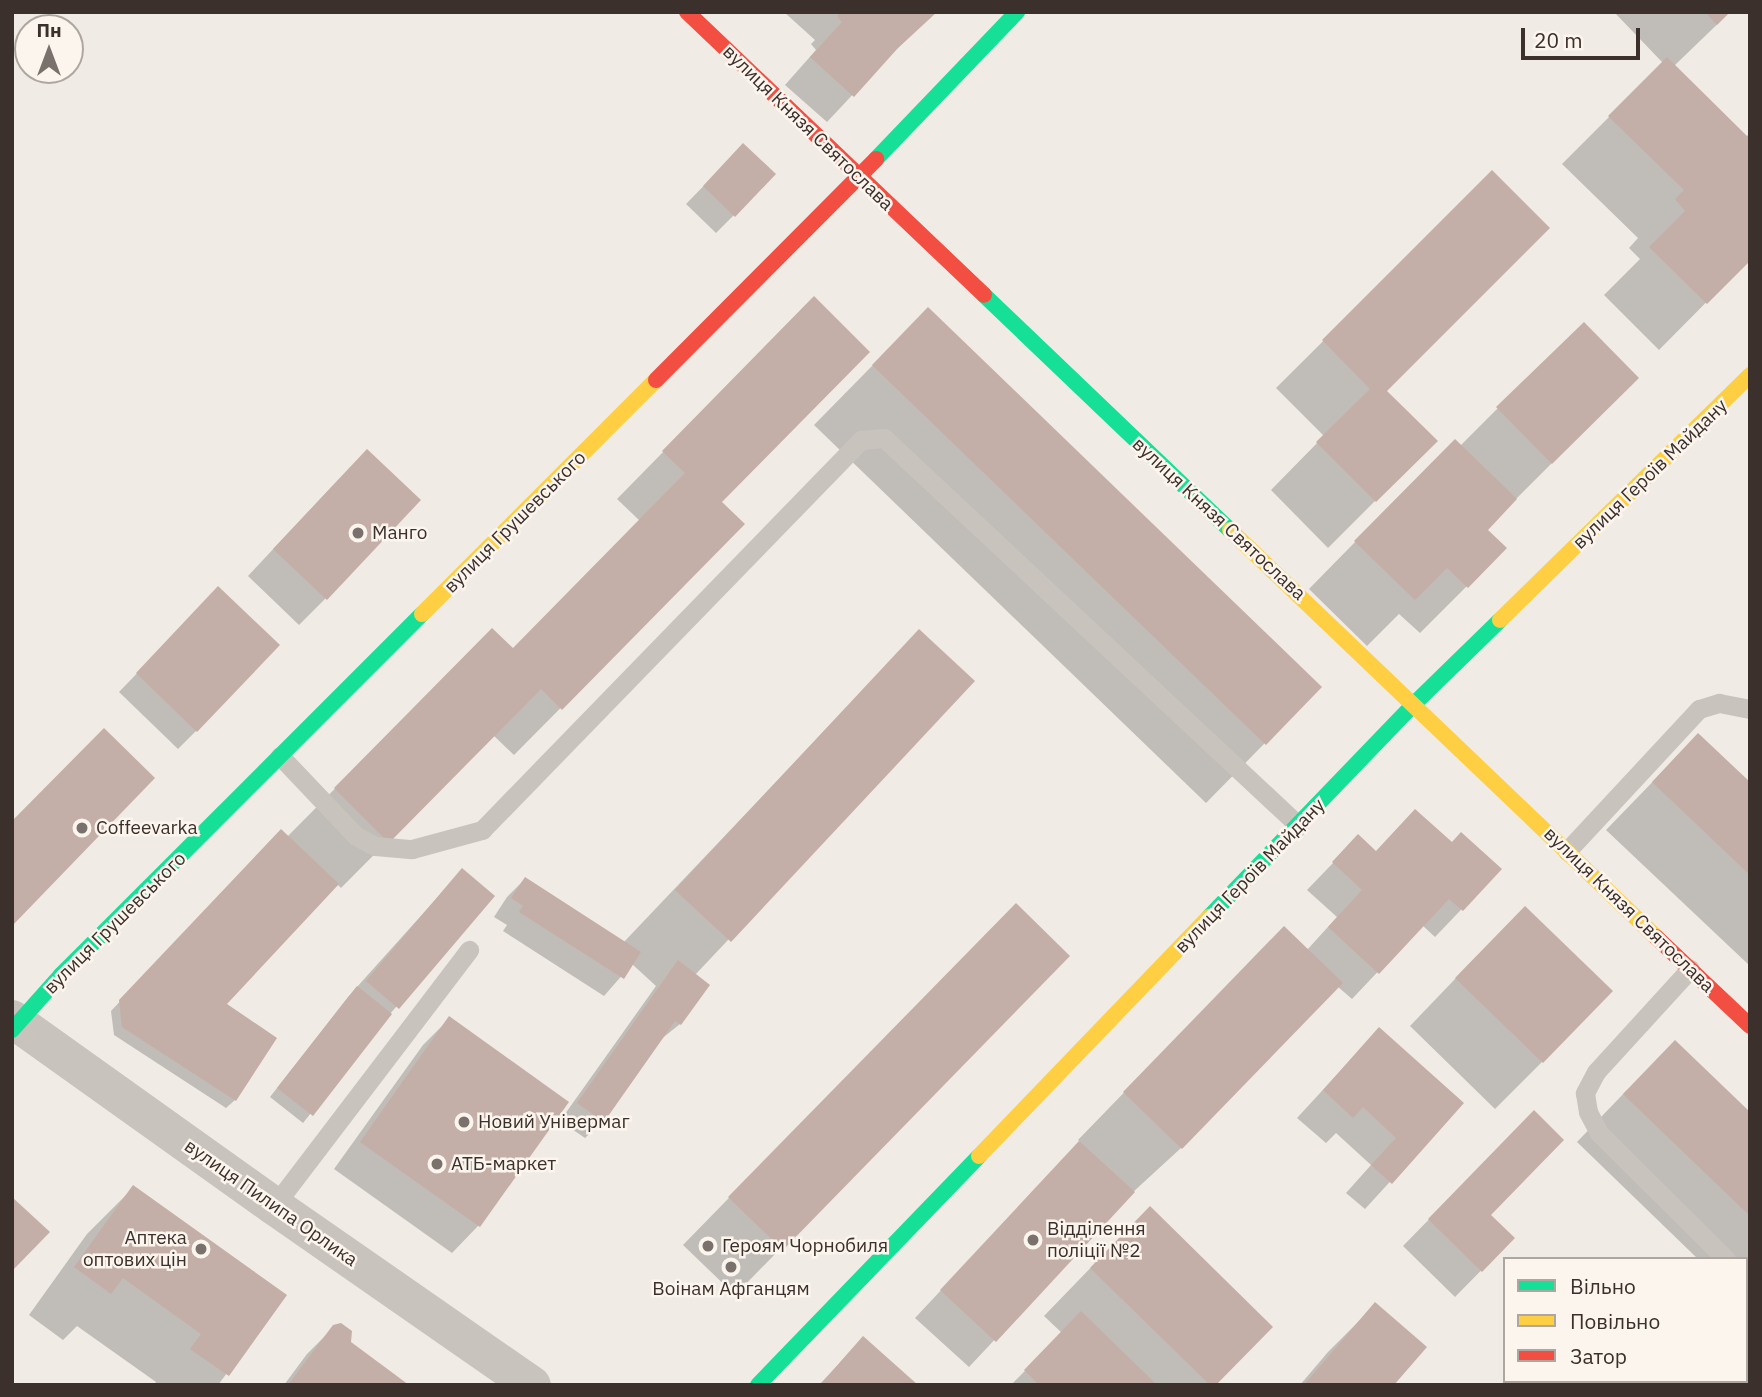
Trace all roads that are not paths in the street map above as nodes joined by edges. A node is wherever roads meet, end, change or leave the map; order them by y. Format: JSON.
{"nodes":[{"id":1,"x":687,"y":12,"type":"edge"},
{"id":2,"x":1017,"y":12,"type":"edge"},
{"id":3,"x":858,"y":178,"type":"junction"},
{"id":4,"x":1750,"y":375,"type":"edge"},
{"id":5,"x":1414,"y":704,"type":"junction"},
{"id":6,"x":1750,"y":709,"type":"edge"},
{"id":7,"x":281,"y":757,"type":"junction"},
{"id":8,"x":1299,"y":826,"type":"junction"},
{"id":9,"x":1567,"y":851,"type":"junction"},
{"id":10,"x":469,"y":950,"type":"dead end"},
{"id":11,"x":1690,"y":969,"type":"junction"},
{"id":12,"x":14,"y":1024,"type":"edge"},
{"id":13,"x":1750,"y":1026,"type":"edge"},
{"id":14,"x":274,"y":1206,"type":"junction"},
{"id":15,"x":1724,"y":1257,"type":"edge"},
{"id":16,"x":532,"y":1385,"type":"edge"},
{"id":17,"x":758,"y":1385,"type":"edge"}],
"edges":[{"from":1,"to":3,"type":"street","name":"вулиця Князя Святослава"},
{"from":2,"to":3,"type":"street","name":"вулиця Грушевського"},
{"from":3,"to":5,"type":"street","name":"вулиця Князя Святослава"},
{"from":3,"to":7,"type":"street","name":"вулиця Грушевського"},
{"from":4,"to":5,"type":"street","name":"вулиця Героїв Майдану"},
{"from":5,"to":8,"type":"street","name":"вулиця Героїв Майдану"},
{"from":5,"to":9,"type":"street","name":"вулиця Князя Святослава"},
{"from":6,"to":9,"type":"lane"},
{"from":7,"to":8,"type":"lane"},
{"from":7,"to":12,"type":"street","name":"вулиця Грушевського"},
{"from":8,"to":17,"type":"street","name":"вулиця Героїв Майдану"},
{"from":9,"to":11,"type":"street","name":"вулиця Князя Святослава"},
{"from":10,"to":14,"type":"lane"},
{"from":11,"to":13,"type":"street","name":"вулиця Князя Святослава"},
{"from":11,"to":15,"type":"lane"},
{"from":12,"to":14,"type":"street","name":"вулиця Пилипа Орлика"},
{"from":14,"to":16,"type":"street","name":"вулиця Пилипа Орлика"}]}
